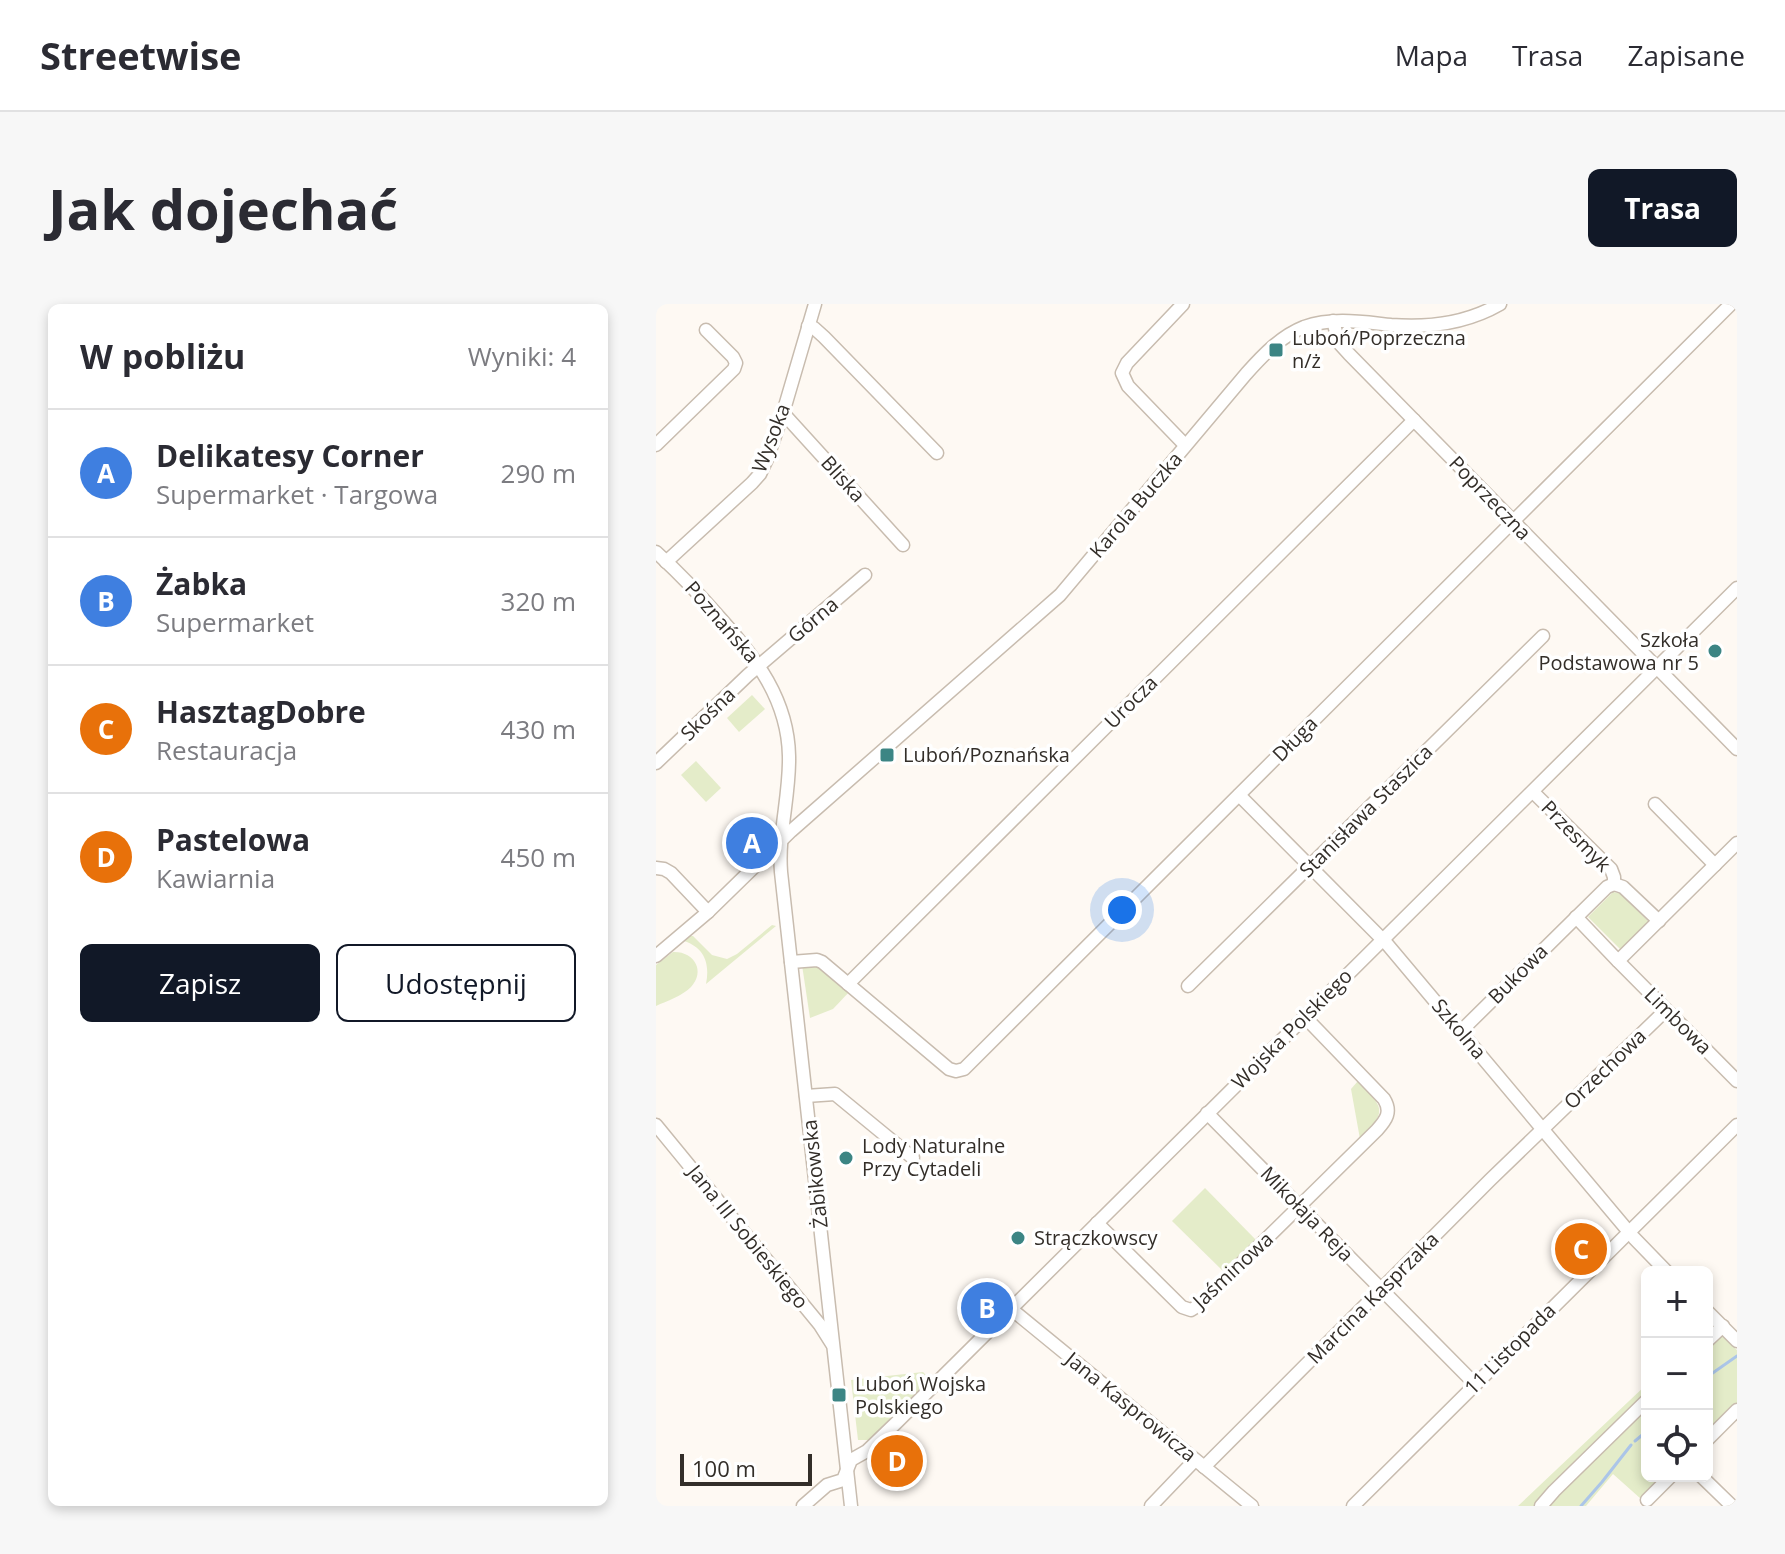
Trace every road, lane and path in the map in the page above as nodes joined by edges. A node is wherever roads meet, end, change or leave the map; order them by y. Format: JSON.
{"nodes":[{"id":1,"x":815,"y":304,"type":"edge"},
{"id":2,"x":1183,"y":304,"type":"edge"},
{"id":3,"x":1500,"y":304,"type":"edge"},
{"id":4,"x":1731,"y":304,"type":"edge"},
{"id":5,"x":1333,"y":321,"type":"junction"},
{"id":6,"x":808,"y":326,"type":"junction"},
{"id":7,"x":706,"y":330,"type":"dead end"},
{"id":8,"x":783,"y":413,"type":"junction"},
{"id":9,"x":1414,"y":420,"type":"junction"},
{"id":10,"x":656,"y":445,"type":"edge"},
{"id":11,"x":1185,"y":445,"type":"junction"},
{"id":12,"x":937,"y":453,"type":"dead end"},
{"id":13,"x":1513,"y":520,"type":"junction"},
{"id":14,"x":903,"y":545,"type":"dead end"},
{"id":15,"x":660,"y":558,"type":"edge"},
{"id":16,"x":865,"y":575,"type":"dead end"},
{"id":17,"x":1737,"y":588,"type":"edge"},
{"id":18,"x":1543,"y":636,"type":"dead end"},
{"id":19,"x":760,"y":665,"type":"junction"},
{"id":20,"x":1656,"y":668,"type":"junction"},
{"id":21,"x":1737,"y":749,"type":"edge"},
{"id":22,"x":656,"y":763,"type":"edge"},
{"id":23,"x":1533,"y":792,"type":"junction"},
{"id":24,"x":1239,"y":795,"type":"junction"},
{"id":25,"x":786,"y":801,"type":"junction"},
{"id":26,"x":1655,"y":804,"type":"dead end"},
{"id":27,"x":814,"y":811,"type":"junction"},
{"id":28,"x":780,"y":842,"type":"junction"},
{"id":29,"x":1737,"y":843,"type":"edge"},
{"id":30,"x":1715,"y":865,"type":"junction"},
{"id":31,"x":1311,"y":866,"type":"junction"},
{"id":32,"x":656,"y":868,"type":"edge"},
{"id":33,"x":1614,"y":884,"type":"junction"},
{"id":34,"x":708,"y":912,"type":"junction"},
{"id":35,"x":1576,"y":917,"type":"junction"},
{"id":36,"x":1659,"y":921,"type":"junction"},
{"id":37,"x":1383,"y":939,"type":"junction"},
{"id":38,"x":656,"y":956,"type":"edge"},
{"id":39,"x":1618,"y":961,"type":"junction"},
{"id":40,"x":791,"y":962,"type":"junction"},
{"id":41,"x":848,"y":984,"type":"junction"},
{"id":42,"x":1188,"y":986,"type":"dead end"},
{"id":43,"x":1666,"y":1010,"type":"junction"},
{"id":44,"x":1308,"y":1021,"type":"junction"},
{"id":45,"x":1461,"y":1031,"type":"junction"},
{"id":46,"x":1737,"y":1081,"type":"edge"},
{"id":47,"x":806,"y":1096,"type":"junction"},
{"id":48,"x":1207,"y":1113,"type":"junction"},
{"id":49,"x":656,"y":1125,"type":"edge"},
{"id":50,"x":1737,"y":1125,"type":"edge"},
{"id":51,"x":1543,"y":1129,"type":"junction"},
{"id":52,"x":913,"y":1158,"type":"dead end"},
{"id":53,"x":1299,"y":1206,"type":"junction"},
{"id":54,"x":1101,"y":1226,"type":"junction"},
{"id":55,"x":1628,"y":1231,"type":"junction"},
{"id":56,"x":1661,"y":1266,"type":"edge"},
{"id":57,"x":827,"y":1288,"type":"junction"},
{"id":58,"x":1381,"y":1290,"type":"junction"},
{"id":59,"x":1010,"y":1308,"type":"junction"},
{"id":60,"x":809,"y":1311,"type":"junction"},
{"id":61,"x":1713,"y":1317,"type":"edge"},
{"id":62,"x":1723,"y":1326,"type":"junction"},
{"id":63,"x":1710,"y":1338,"type":"edge"},
{"id":64,"x":1737,"y":1341,"type":"edge"},
{"id":65,"x":834,"y":1351,"type":"junction"},
{"id":66,"x":1475,"y":1384,"type":"junction"},
{"id":67,"x":1641,"y":1406,"type":"edge"},
{"id":68,"x":1737,"y":1410,"type":"edge"},
{"id":69,"x":1713,"y":1434,"type":"edge"},
{"id":70,"x":1200,"y":1464,"type":"junction"},
{"id":71,"x":847,"y":1469,"type":"junction"},
{"id":72,"x":1665,"y":1482,"type":"edge"},
{"id":73,"x":1707,"y":1482,"type":"edge"},
{"id":74,"x":1647,"y":1500,"type":"dead end"},
{"id":75,"x":803,"y":1506,"type":"edge"},
{"id":76,"x":851,"y":1506,"type":"edge"},
{"id":77,"x":1151,"y":1506,"type":"edge"},
{"id":78,"x":1252,"y":1506,"type":"edge"},
{"id":79,"x":1353,"y":1506,"type":"edge"},
{"id":80,"x":1541,"y":1506,"type":"edge"},
{"id":81,"x":1732,"y":1506,"type":"edge"}],
"edges":[{"from":1,"to":6,"type":"street","name":"Wysoka"},
{"from":2,"to":11,"type":"street"},
{"from":3,"to":5,"type":"street","name":"Karola Buczka"},
{"from":4,"to":13,"type":"street","name":"Długa"},
{"from":5,"to":9,"type":"street","name":"Poprzeczna"},
{"from":5,"to":11,"type":"street","name":"Karola Buczka"},
{"from":6,"to":8,"type":"street","name":"Wysoka"},
{"from":6,"to":12,"type":"street"},
{"from":7,"to":10,"type":"street"},
{"from":8,"to":14,"type":"street","name":"Bliska"},
{"from":8,"to":15,"type":"street","name":"Wysoka"},
{"from":9,"to":13,"type":"street","name":"Poprzeczna"},
{"from":9,"to":41,"type":"street","name":"Urocza"},
{"from":11,"to":27,"type":"street","name":"Karola Buczka"},
{"from":13,"to":20,"type":"street","name":"Poprzeczna"},
{"from":13,"to":24,"type":"street","name":"Długa"},
{"from":15,"to":19,"type":"street","name":"Poznańska"},
{"from":16,"to":19,"type":"street","name":"Górna"},
{"from":17,"to":20,"type":"street","name":"Wojska Polskiego"},
{"from":18,"to":31,"type":"street","name":"Stanisława Staszica"},
{"from":19,"to":22,"type":"street","name":"Skośna"},
{"from":19,"to":25,"type":"street","name":"Poznańska"},
{"from":20,"to":21,"type":"street","name":"Poprzeczna"},
{"from":20,"to":23,"type":"street","name":"Wojska Polskiego"},
{"from":23,"to":33,"type":"street","name":"Przesmyk"},
{"from":23,"to":37,"type":"street","name":"Wojska Polskiego"},
{"from":24,"to":31,"type":"street","name":"Szkolna"},
{"from":24,"to":41,"type":"street","name":"Długa"},
{"from":25,"to":27,"type":"street"},
{"from":25,"to":28,"type":"street","name":"Poznańska"},
{"from":26,"to":30,"type":"street"},
{"from":27,"to":28,"type":"street","name":"Karola Buczka"},
{"from":28,"to":34,"type":"street","name":"Karola Buczka"},
{"from":28,"to":40,"type":"street","name":"Żabikowska"},
{"from":29,"to":30,"type":"street"},
{"from":30,"to":36,"type":"street"},
{"from":31,"to":37,"type":"street","name":"Szkolna"},
{"from":31,"to":42,"type":"street","name":"Stanisława Staszica"},
{"from":32,"to":34,"type":"street"},
{"from":33,"to":35,"type":"street","name":"Bukowa"},
{"from":33,"to":36,"type":"street"},
{"from":34,"to":38,"type":"street","name":"Karola Buczka"},
{"from":35,"to":39,"type":"street"},
{"from":35,"to":45,"type":"street","name":"Bukowa"},
{"from":36,"to":39,"type":"street"},
{"from":37,"to":44,"type":"street","name":"Wojska Polskiego"},
{"from":37,"to":45,"type":"street","name":"Szkolna"},
{"from":39,"to":43,"type":"street","name":"Limbowa"},
{"from":40,"to":41,"type":"street"},
{"from":40,"to":47,"type":"street","name":"Żabikowska"},
{"from":43,"to":46,"type":"street","name":"Limbowa"},
{"from":43,"to":51,"type":"street","name":"Orzechowa"},
{"from":44,"to":48,"type":"street","name":"Wojska Polskiego"},
{"from":44,"to":53,"type":"street"},
{"from":45,"to":51,"type":"street","name":"Szkolna"},
{"from":47,"to":52,"type":"street"},
{"from":47,"to":57,"type":"street","name":"Żabikowska"},
{"from":48,"to":53,"type":"street","name":"Mikołaja Reja"},
{"from":48,"to":54,"type":"street","name":"Wojska Polskiego"},
{"from":49,"to":60,"type":"street","name":"Jana III Sobieskiego"},
{"from":50,"to":55,"type":"street","name":"11 Listopada"},
{"from":51,"to":55,"type":"street","name":"Szkolna"},
{"from":51,"to":58,"type":"street","name":"Marcina Kasprzaka"},
{"from":53,"to":54,"type":"street","name":"Jaśminowa"},
{"from":53,"to":58,"type":"street","name":"Mikołaja Reja"},
{"from":54,"to":59,"type":"street","name":"Wojska Polskiego"},
{"from":55,"to":56,"type":"street","name":"Szkolna"},
{"from":55,"to":66,"type":"street","name":"11 Listopada"},
{"from":57,"to":60,"type":"street"},
{"from":57,"to":65,"type":"street","name":"Żabikowska"},
{"from":58,"to":66,"type":"street","name":"Mikołaja Reja"},
{"from":58,"to":70,"type":"street","name":"Marcina Kasprzaka"},
{"from":59,"to":70,"type":"street","name":"Jana Kasprowicza"},
{"from":59,"to":71,"type":"street","name":"Wojska Polskiego"},
{"from":60,"to":65,"type":"street","name":"Jana III Sobieskiego"},
{"from":61,"to":62,"type":"street"},
{"from":62,"to":63,"type":"street"},
{"from":62,"to":64,"type":"street"},
{"from":65,"to":71,"type":"street","name":"Żabikowska"},
{"from":66,"to":79,"type":"street","name":"11 Listopada"},
{"from":67,"to":80,"type":"street"},
{"from":68,"to":69,"type":"street"},
{"from":70,"to":77,"type":"street","name":"Marcina Kasprzaka"},
{"from":70,"to":78,"type":"street","name":"Jana Kasprowicza"},
{"from":71,"to":75,"type":"street","name":"Wojska Polskiego"},
{"from":71,"to":76,"type":"street","name":"Żabikowska"},
{"from":72,"to":74,"type":"street"},
{"from":73,"to":81,"type":"street"}]}
